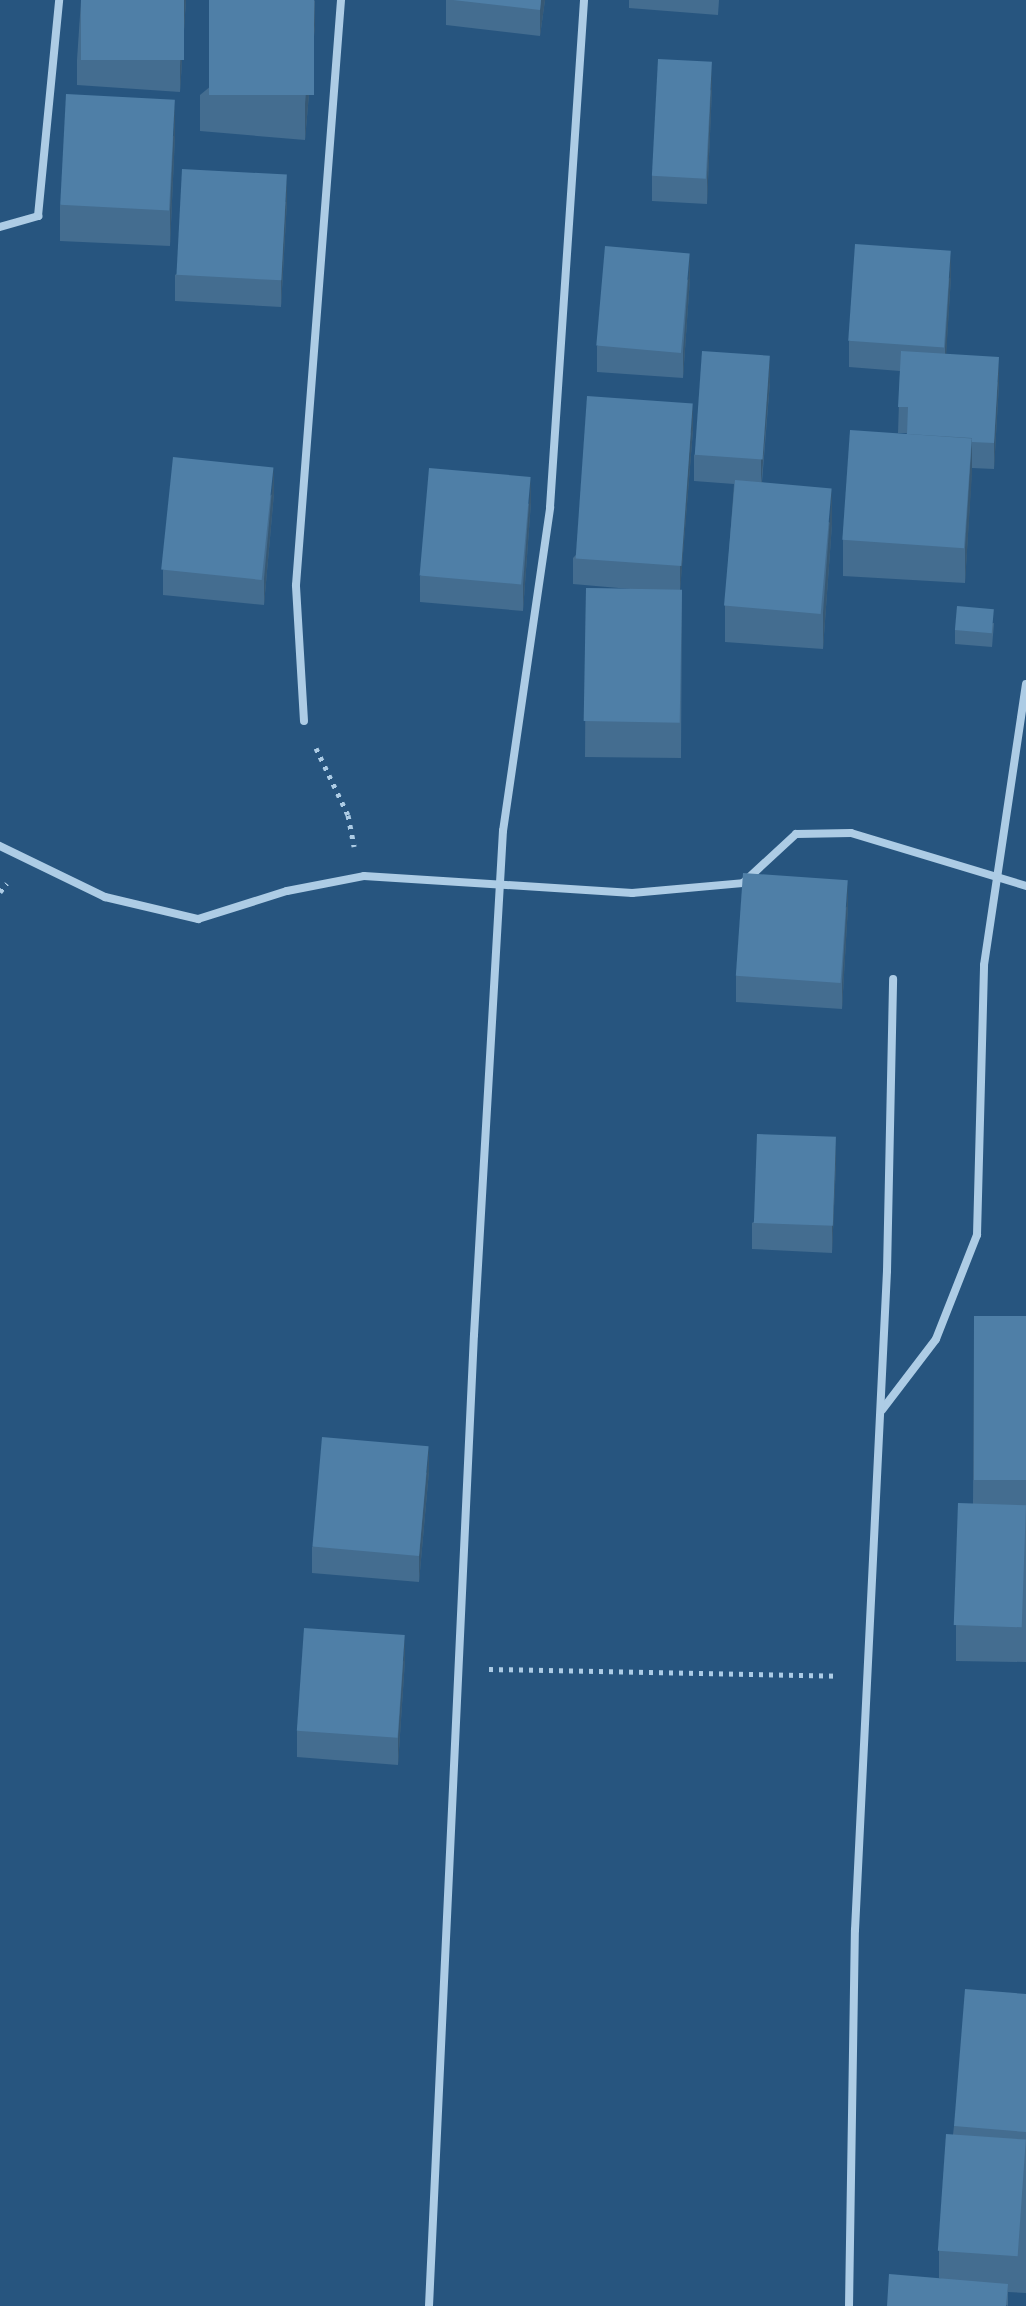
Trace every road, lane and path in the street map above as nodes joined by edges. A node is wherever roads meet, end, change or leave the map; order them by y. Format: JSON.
{"nodes":[{"id":1,"x":59,"y":0,"type":"edge"},
{"id":2,"x":341,"y":0,"type":"edge"},
{"id":3,"x":584,"y":0,"type":"edge"},
{"id":4,"x":0,"y":227,"type":"edge"},
{"id":5,"x":1026,"y":684,"type":"edge"},
{"id":6,"x":304,"y":721,"type":"joint"},
{"id":7,"x":0,"y":846,"type":"edge"},
{"id":8,"x":997,"y":876,"type":"junction"},
{"id":9,"x":360,"y":877,"type":"junction"},
{"id":10,"x":500,"y":884,"type":"junction"},
{"id":11,"x":1026,"y":886,"type":"edge"},
{"id":12,"x":893,"y":979,"type":"dead end"},
{"id":13,"x":881,"y":1412,"type":"junction"},
{"id":14,"x":458,"y":1668,"type":"junction"},
{"id":15,"x":868,"y":1676,"type":"junction"},
{"id":16,"x":429,"y":2306,"type":"edge"},
{"id":17,"x":849,"y":2306,"type":"edge"}],
"edges":[{"from":1,"to":4,"type":"street"},
{"from":2,"to":6,"type":"street"},
{"from":3,"to":10,"type":"street"},
{"from":5,"to":8,"type":"street"},
{"from":6,"to":9,"type":"path"},
{"from":7,"to":9,"type":"street"},
{"from":8,"to":10,"type":"street"},
{"from":8,"to":11,"type":"street"},
{"from":8,"to":13,"type":"street"},
{"from":9,"to":10,"type":"street"},
{"from":10,"to":14,"type":"street"},
{"from":12,"to":13,"type":"street"},
{"from":13,"to":15,"type":"street"},
{"from":14,"to":15,"type":"path"},
{"from":14,"to":16,"type":"street"},
{"from":15,"to":17,"type":"street"}]}
